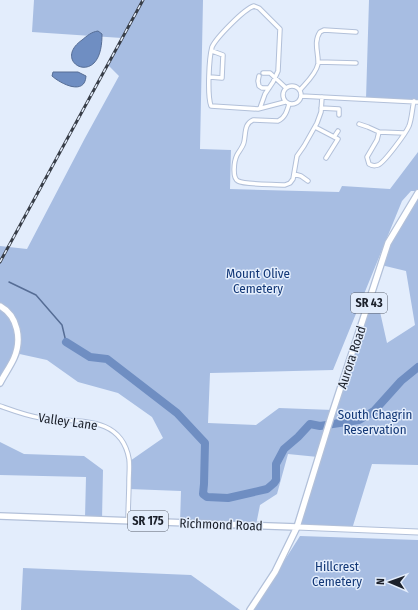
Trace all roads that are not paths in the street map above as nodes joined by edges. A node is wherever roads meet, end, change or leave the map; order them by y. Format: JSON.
{"nodes":[{"id":1,"x":356,"y":32,"type":"dead end"},
{"id":2,"x":212,"y":51,"type":"junction"},
{"id":3,"x":318,"y":62,"type":"junction"},
{"id":4,"x":356,"y":63,"type":"dead end"},
{"id":5,"x":263,"y":73,"type":"dead end"},
{"id":6,"x":259,"y":76,"type":"dead end"},
{"id":7,"x":210,"y":77,"type":"junction"},
{"id":8,"x":276,"y":77,"type":"junction"},
{"id":9,"x":269,"y":88,"type":"junction"},
{"id":10,"x":286,"y":88,"type":"junction"},
{"id":11,"x":300,"y":90,"type":"junction"},
{"id":12,"x":301,"y":96,"type":"junction"},
{"id":13,"x":322,"y":97,"type":"junction"},
{"id":14,"x":416,"y":101,"type":"edge"},
{"id":15,"x":287,"y":103,"type":"junction"},
{"id":16,"x":260,"y":108,"type":"junction"},
{"id":17,"x":321,"y":108,"type":"junction"},
{"id":18,"x":339,"y":115,"type":"dead end"},
{"id":19,"x":359,"y":124,"type":"dead end"},
{"id":20,"x":314,"y":128,"type":"junction"},
{"id":21,"x":338,"y":131,"type":"dead end"},
{"id":22,"x":379,"y":132,"type":"junction"},
{"id":23,"x":404,"y":133,"type":"junction"},
{"id":24,"x":334,"y":137,"type":"junction"},
{"id":25,"x":326,"y":158,"type":"dead end"},
{"id":26,"x":294,"y":174,"type":"junction"},
{"id":27,"x":308,"y":181,"type":"dead end"},
{"id":28,"x":418,"y":193,"type":"edge"},
{"id":29,"x":416,"y":200,"type":"edge"},
{"id":30,"x":0,"y":306,"type":"edge"},
{"id":31,"x":0,"y":383,"type":"edge"},
{"id":32,"x":0,"y":406,"type":"edge"},
{"id":33,"x":0,"y":516,"type":"edge"},
{"id":34,"x":128,"y":521,"type":"junction"},
{"id":35,"x":297,"y":527,"type":"junction"},
{"id":36,"x":418,"y":532,"type":"edge"},
{"id":37,"x":250,"y":610,"type":"edge"}],
"edges":[{"from":1,"to":3,"type":"street"},
{"from":2,"to":7,"type":"street"},
{"from":2,"to":7,"type":"street"},
{"from":2,"to":8,"type":"street"},
{"from":3,"to":4,"type":"street"},
{"from":3,"to":11,"type":"street"},
{"from":5,"to":8,"type":"street"},
{"from":6,"to":9,"type":"street"},
{"from":7,"to":16,"type":"street"},
{"from":8,"to":9,"type":"street"},
{"from":8,"to":10,"type":"street"},
{"from":9,"to":16,"type":"street"},
{"from":10,"to":11,"type":"street"},
{"from":10,"to":15,"type":"street"},
{"from":11,"to":12,"type":"street"},
{"from":12,"to":13,"type":"street"},
{"from":12,"to":15,"type":"street"},
{"from":13,"to":14,"type":"street"},
{"from":13,"to":17,"type":"street"},
{"from":14,"to":23,"type":"street"},
{"from":15,"to":16,"type":"street"},
{"from":15,"to":26,"type":"street"},
{"from":17,"to":18,"type":"street"},
{"from":17,"to":20,"type":"street"},
{"from":19,"to":22,"type":"street"},
{"from":20,"to":24,"type":"street"},
{"from":20,"to":26,"type":"street"},
{"from":21,"to":24,"type":"street"},
{"from":22,"to":23,"type":"street"},
{"from":22,"to":23,"type":"street"},
{"from":24,"to":25,"type":"street"},
{"from":26,"to":27,"type":"street"},
{"from":28,"to":29,"type":"main road","name":"Aurora Road","number":"SR 43"},
{"from":29,"to":35,"type":"main road","name":"Aurora Road","number":"SR 43"},
{"from":30,"to":31,"type":"main road"},
{"from":32,"to":34,"type":"street","name":"Valley Lane"},
{"from":33,"to":34,"type":"main road","name":"Richmond Road","number":"SR 175"},
{"from":34,"to":35,"type":"main road","name":"Richmond Road","number":"SR 175"},
{"from":35,"to":36,"type":"street","name":"Richmond Road"},
{"from":35,"to":37,"type":"main road","name":"Aurora Road","number":"SR 43"}]}
